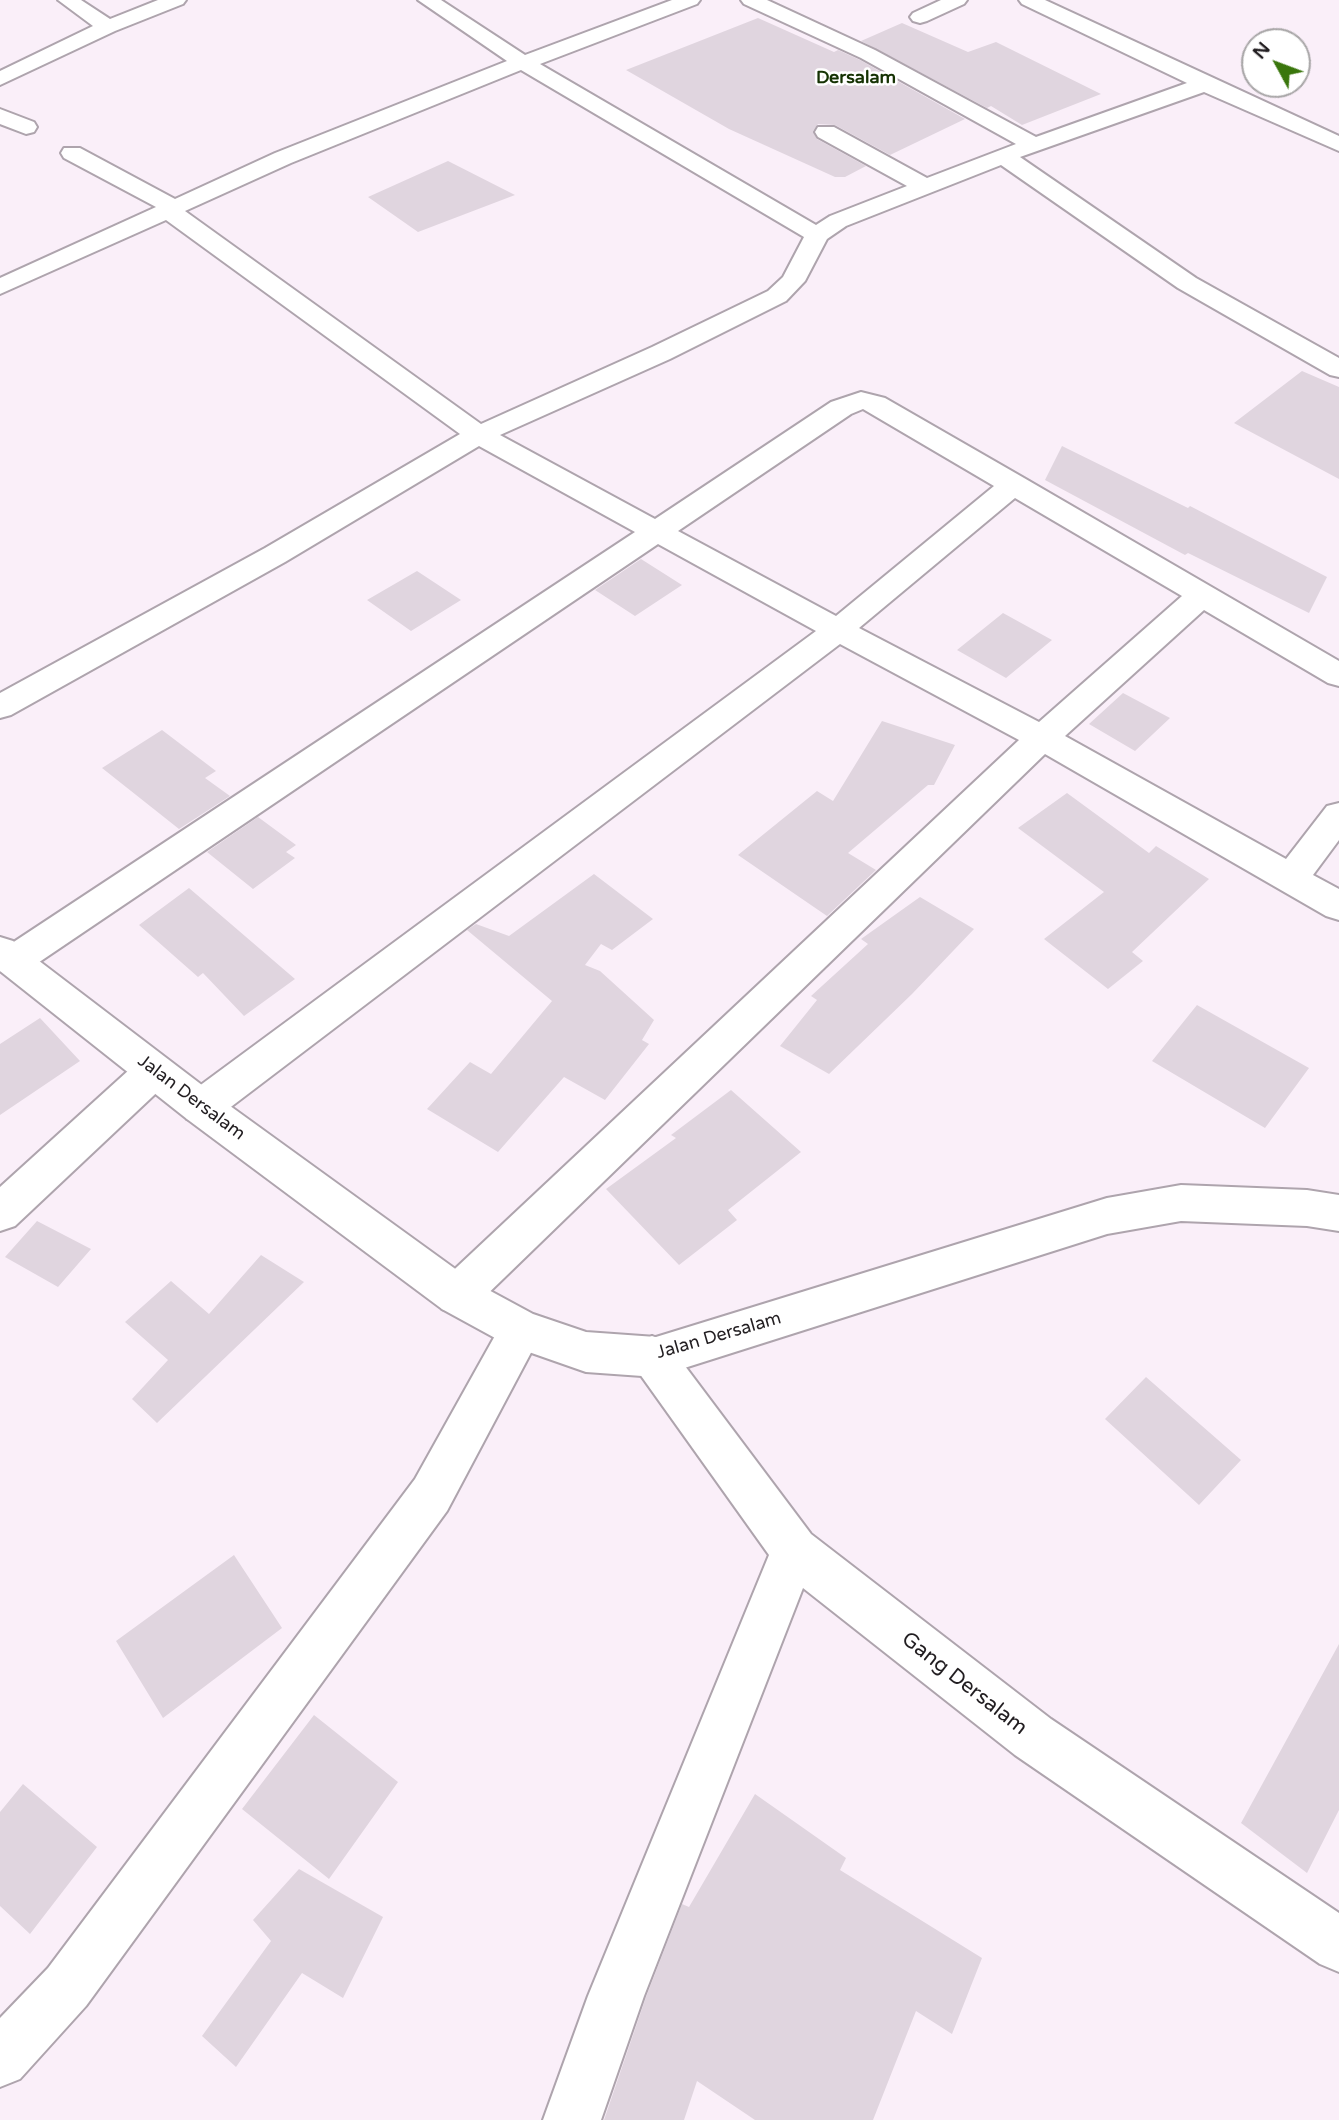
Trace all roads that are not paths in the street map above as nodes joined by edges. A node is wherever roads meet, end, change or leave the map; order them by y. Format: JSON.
{"nodes":[{"id":1,"x":68,"y":0,"type":"edge"},
{"id":2,"x":176,"y":0,"type":"edge"},
{"id":3,"x":428,"y":0,"type":"edge"},
{"id":4,"x":688,"y":0,"type":"edge"},
{"id":5,"x":751,"y":0,"type":"edge"},
{"id":6,"x":957,"y":0,"type":"edge"},
{"id":7,"x":1029,"y":0,"type":"edge"},
{"id":8,"x":920,"y":17,"type":"dead end"},
{"id":9,"x":107,"y":27,"type":"junction"},
{"id":10,"x":522,"y":62,"type":"junction"},
{"id":11,"x":0,"y":79,"type":"edge"},
{"id":12,"x":1205,"y":84,"type":"junction"},
{"id":13,"x":0,"y":116,"type":"edge"},
{"id":14,"x":26,"y":127,"type":"dead end"},
{"id":15,"x":826,"y":132,"type":"dead end"},
{"id":16,"x":1339,"y":144,"type":"edge"},
{"id":17,"x":1034,"y":145,"type":"junction"},
{"id":18,"x":72,"y":153,"type":"dead end"},
{"id":19,"x":1003,"y":156,"type":"junction"},
{"id":20,"x":925,"y":186,"type":"junction"},
{"id":21,"x":171,"y":209,"type":"junction"},
{"id":22,"x":817,"y":235,"type":"junction"},
{"id":23,"x":0,"y":287,"type":"edge"},
{"id":24,"x":1339,"y":369,"type":"edge"},
{"id":25,"x":479,"y":435,"type":"junction"},
{"id":26,"x":1014,"y":484,"type":"junction"},
{"id":27,"x":658,"y":531,"type":"junction"},
{"id":28,"x":1201,"y":596,"type":"junction"},
{"id":29,"x":838,"y":630,"type":"junction"},
{"id":30,"x":1339,"y":675,"type":"edge"},
{"id":31,"x":0,"y":707,"type":"edge"},
{"id":32,"x":1042,"y":738,"type":"junction"},
{"id":33,"x":1339,"y":815,"type":"edge"},
{"id":34,"x":1291,"y":878,"type":"junction"},
{"id":35,"x":1339,"y":906,"type":"edge"},
{"id":36,"x":6,"y":956,"type":"edge"},
{"id":37,"x":154,"y":1071,"type":"junction"},
{"id":38,"x":201,"y":1107,"type":"junction"},
{"id":39,"x":0,"y":1213,"type":"edge"},
{"id":40,"x":1339,"y":1213,"type":"edge"},
{"id":41,"x":457,"y":1295,"type":"junction"},
{"id":42,"x":521,"y":1330,"type":"junction"},
{"id":43,"x":652,"y":1356,"type":"junction"},
{"id":44,"x":794,"y":1551,"type":"junction"},
{"id":45,"x":1339,"y":1945,"type":"edge"},
{"id":46,"x":0,"y":2059,"type":"edge"},
{"id":47,"x":572,"y":2120,"type":"edge"}],
"edges":[{"from":1,"to":9,"type":"street"},
{"from":2,"to":9,"type":"street"},
{"from":3,"to":10,"type":"street"},
{"from":4,"to":10,"type":"street"},
{"from":5,"to":17,"type":"street"},
{"from":6,"to":8,"type":"street"},
{"from":7,"to":12,"type":"street"},
{"from":9,"to":11,"type":"street"},
{"from":10,"to":21,"type":"street"},
{"from":10,"to":22,"type":"street"},
{"from":12,"to":16,"type":"street"},
{"from":12,"to":17,"type":"street"},
{"from":13,"to":14,"type":"street"},
{"from":15,"to":20,"type":"street"},
{"from":17,"to":19,"type":"street"},
{"from":18,"to":21,"type":"street"},
{"from":19,"to":20,"type":"street"},
{"from":19,"to":24,"type":"street"},
{"from":20,"to":22,"type":"street"},
{"from":21,"to":23,"type":"street"},
{"from":21,"to":25,"type":"street"},
{"from":22,"to":25,"type":"street"},
{"from":25,"to":27,"type":"street"},
{"from":25,"to":31,"type":"street"},
{"from":26,"to":27,"type":"street"},
{"from":26,"to":28,"type":"street"},
{"from":26,"to":29,"type":"street"},
{"from":27,"to":29,"type":"street"},
{"from":27,"to":36,"type":"street"},
{"from":28,"to":30,"type":"street"},
{"from":28,"to":32,"type":"street"},
{"from":29,"to":32,"type":"street"},
{"from":29,"to":38,"type":"street"},
{"from":32,"to":34,"type":"street"},
{"from":32,"to":41,"type":"street"},
{"from":33,"to":34,"type":"street"},
{"from":34,"to":35,"type":"street"},
{"from":36,"to":37,"type":"street","name":"Jalan Dersalam"},
{"from":37,"to":38,"type":"street","name":"Jalan Dersalam"},
{"from":37,"to":39,"type":"street"},
{"from":38,"to":41,"type":"street","name":"Jalan Dersalam"},
{"from":40,"to":43,"type":"street","name":"Jalan Dersalam"},
{"from":41,"to":42,"type":"street","name":"Jalan Dersalam"},
{"from":42,"to":43,"type":"street","name":"Jalan Dersalam"},
{"from":42,"to":46,"type":"street"},
{"from":43,"to":44,"type":"street","name":"Gang Dersalam"},
{"from":44,"to":45,"type":"street","name":"Gang Dersalam"},
{"from":44,"to":47,"type":"street"}]}
